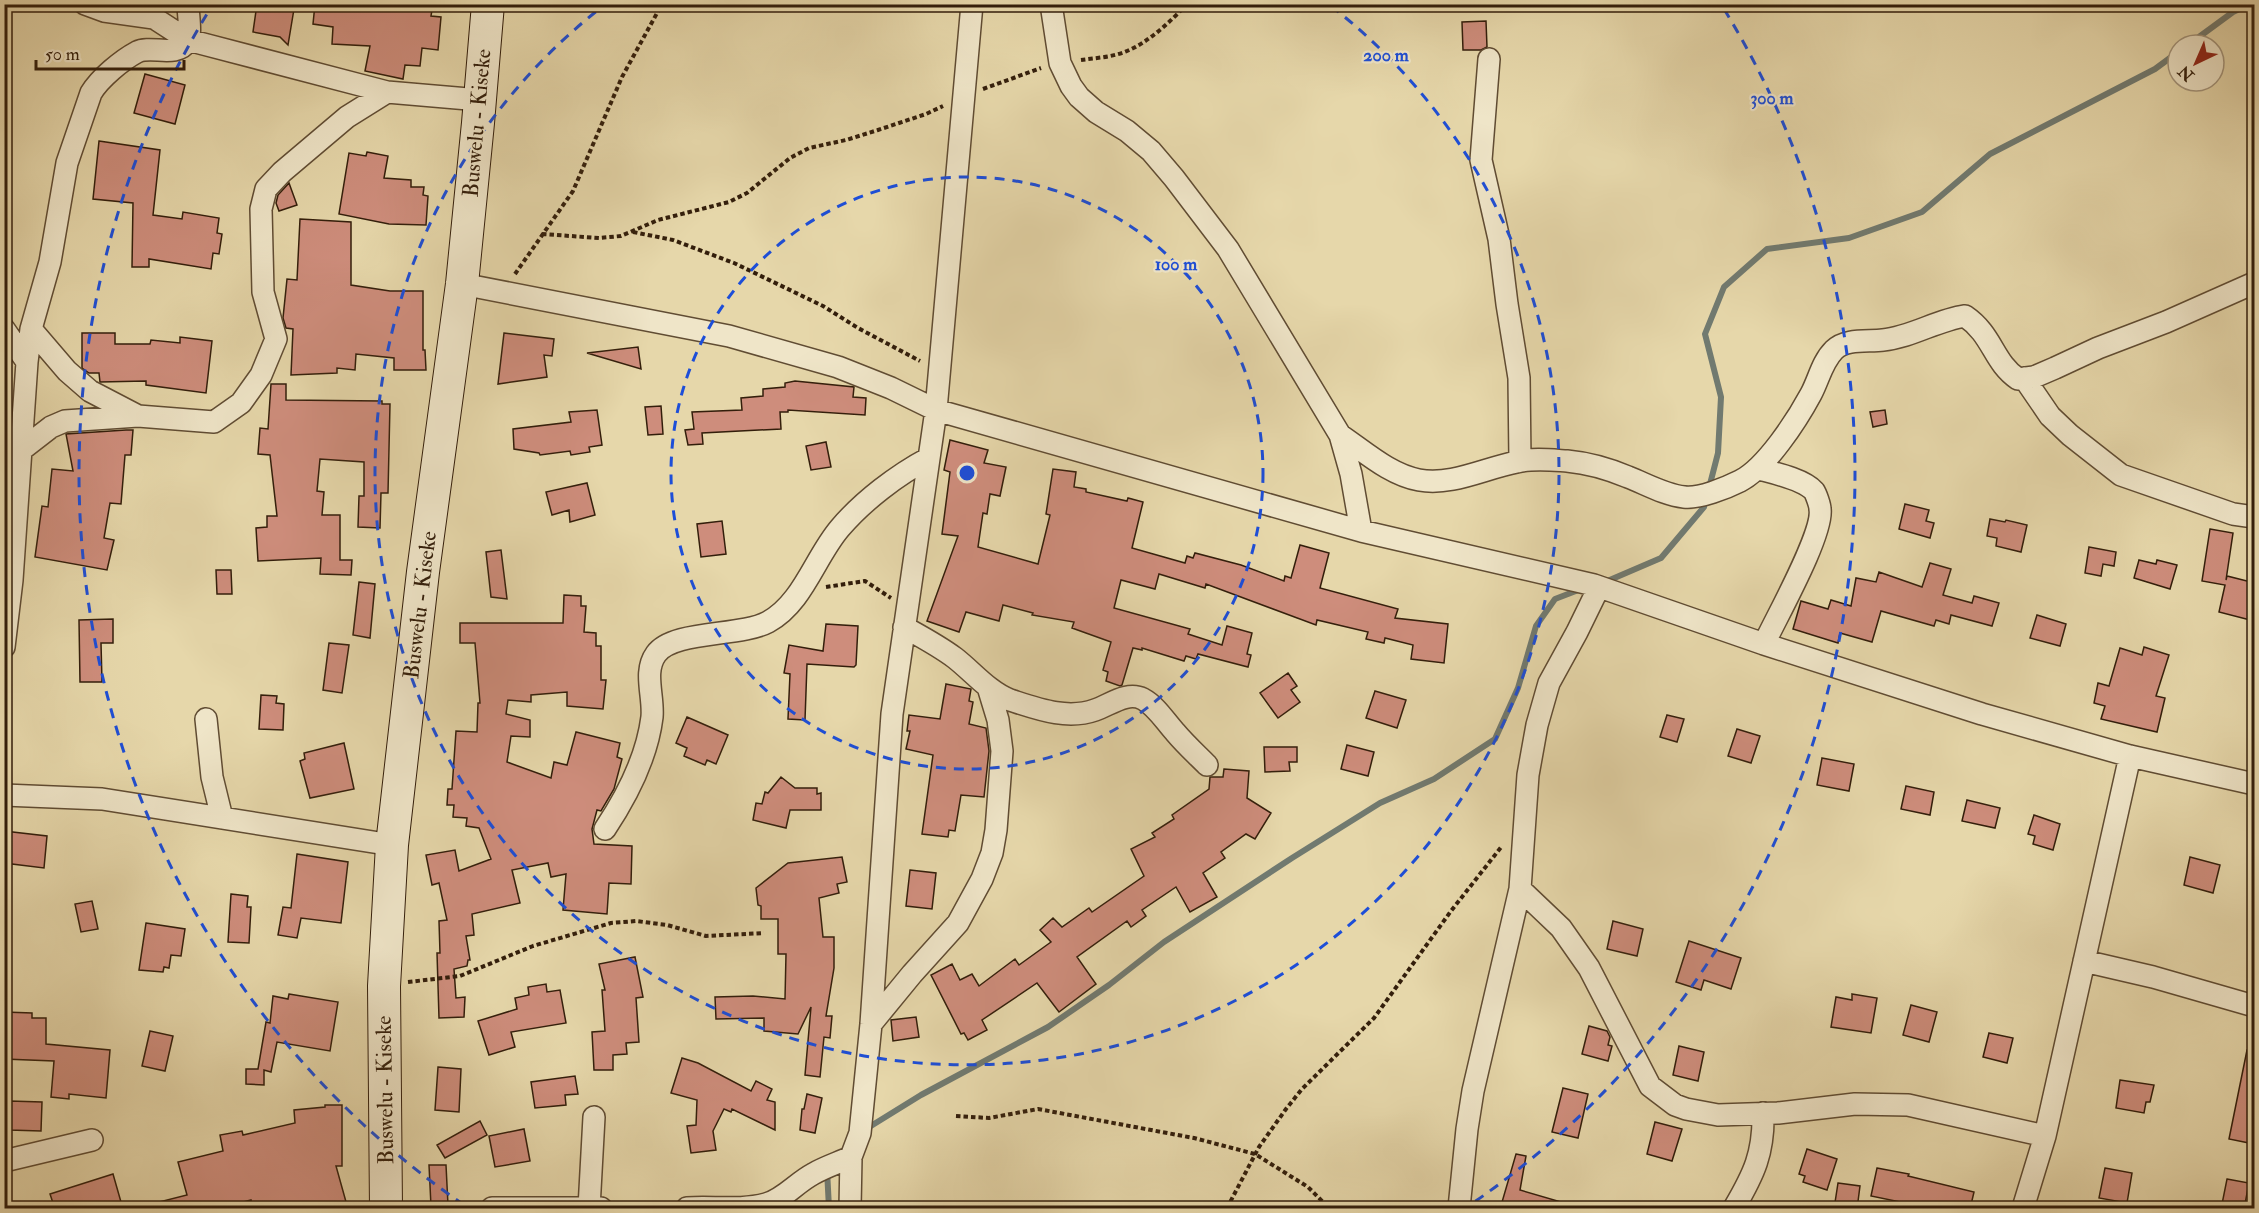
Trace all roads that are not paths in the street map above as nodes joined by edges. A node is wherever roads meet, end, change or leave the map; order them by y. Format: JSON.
{"nodes":[{"id":1,"x":85,"y":4,"type":"edge"},
{"id":2,"x":188,"y":4,"type":"edge"},
{"id":3,"x":488,"y":4,"type":"edge"},
{"id":4,"x":972,"y":4,"type":"edge"},
{"id":5,"x":1051,"y":4,"type":"edge"},
{"id":6,"x":188,"y":40,"type":"junction"},
{"id":7,"x":1489,"y":59,"type":"dead end"},
{"id":8,"x":387,"y":92,"type":"junction"},
{"id":9,"x":480,"y":100,"type":"junction"},
{"id":10,"x":2254,"y":283,"type":"edge"},
{"id":11,"x":462,"y":284,"type":"junction"},
{"id":12,"x":31,"y":328,"type":"junction"},
{"id":13,"x":4,"y":329,"type":"edge"},
{"id":14,"x":27,"y":362,"type":"junction"},
{"id":15,"x":2024,"y":378,"type":"junction"},
{"id":16,"x":936,"y":410,"type":"junction"},
{"id":17,"x":138,"y":416,"type":"junction"},
{"id":18,"x":1340,"y":435,"type":"junction"},
{"id":19,"x":20,"y":450,"type":"junction"},
{"id":20,"x":929,"y":458,"type":"junction"},
{"id":21,"x":1520,"y":461,"type":"junction"},
{"id":22,"x":1759,"y":469,"type":"junction"},
{"id":23,"x":2254,"y":517,"type":"edge"},
{"id":24,"x":1361,"y":531,"type":"junction"},
{"id":25,"x":1604,"y":588,"type":"junction"},
{"id":26,"x":906,"y":617,"type":"junction"},
{"id":27,"x":1764,"y":644,"type":"junction"},
{"id":28,"x":4,"y":647,"type":"edge"},
{"id":29,"x":988,"y":687,"type":"junction"},
{"id":30,"x":206,"y":719,"type":"dead end"},
{"id":31,"x":2130,"y":756,"type":"junction"},
{"id":32,"x":1207,"y":765,"type":"dead end"},
{"id":33,"x":2254,"y":784,"type":"edge"},
{"id":34,"x":4,"y":795,"type":"edge"},
{"id":35,"x":222,"y":818,"type":"junction"},
{"id":36,"x":605,"y":830,"type":"dead end"},
{"id":37,"x":392,"y":845,"type":"junction"},
{"id":38,"x":1520,"y":889,"type":"junction"},
{"id":39,"x":2084,"y":961,"type":"junction"},
{"id":40,"x":2254,"y":1006,"type":"edge"},
{"id":41,"x":871,"y":1024,"type":"junction"},
{"id":42,"x":1763,"y":1113,"type":"junction"},
{"id":43,"x":594,"y":1117,"type":"dead end"},
{"id":44,"x":2045,"y":1136,"type":"junction"},
{"id":45,"x":92,"y":1140,"type":"dead end"},
{"id":46,"x":851,"y":1157,"type":"junction"},
{"id":47,"x":4,"y":1161,"type":"edge"},
{"id":48,"x":589,"y":1208,"type":"edge"},
{"id":49,"x":386,"y":1209,"type":"edge"},
{"id":50,"x":492,"y":1209,"type":"edge"},
{"id":51,"x":601,"y":1209,"type":"edge"},
{"id":52,"x":687,"y":1209,"type":"edge"},
{"id":53,"x":850,"y":1209,"type":"edge"},
{"id":54,"x":1459,"y":1209,"type":"edge"},
{"id":55,"x":1734,"y":1209,"type":"edge"},
{"id":56,"x":2023,"y":1209,"type":"edge"}],
"edges":[{"from":1,"to":6,"type":"street"},
{"from":2,"to":6,"type":"street"},
{"from":3,"to":9,"type":"main road","name":"Buswelu - Kiseke"},
{"from":4,"to":16,"type":"street"},
{"from":5,"to":18,"type":"street"},
{"from":6,"to":8,"type":"street"},
{"from":6,"to":12,"type":"street"},
{"from":7,"to":21,"type":"street"},
{"from":8,"to":9,"type":"street"},
{"from":8,"to":17,"type":"street"},
{"from":9,"to":11,"type":"main road","name":"Buswelu - Kiseke"},
{"from":10,"to":15,"type":"street"},
{"from":11,"to":16,"type":"street"},
{"from":11,"to":37,"type":"main road","name":"Buswelu - Kiseke"},
{"from":12,"to":14,"type":"street"},
{"from":12,"to":17,"type":"street"},
{"from":13,"to":14,"type":"street"},
{"from":14,"to":19,"type":"street"},
{"from":15,"to":22,"type":"street"},
{"from":15,"to":23,"type":"street"},
{"from":16,"to":20,"type":"street"},
{"from":16,"to":24,"type":"street"},
{"from":17,"to":19,"type":"street"},
{"from":18,"to":21,"type":"street"},
{"from":18,"to":24,"type":"street"},
{"from":19,"to":28,"type":"street"},
{"from":20,"to":26,"type":"street"},
{"from":20,"to":36,"type":"street"},
{"from":21,"to":22,"type":"street"},
{"from":22,"to":27,"type":"street"},
{"from":24,"to":25,"type":"street"},
{"from":25,"to":27,"type":"street"},
{"from":25,"to":38,"type":"street"},
{"from":26,"to":29,"type":"street"},
{"from":26,"to":41,"type":"street"},
{"from":27,"to":31,"type":"street"},
{"from":29,"to":32,"type":"street"},
{"from":29,"to":41,"type":"street"},
{"from":30,"to":35,"type":"street"},
{"from":31,"to":33,"type":"street"},
{"from":31,"to":39,"type":"street"},
{"from":34,"to":35,"type":"street"},
{"from":35,"to":37,"type":"street"},
{"from":37,"to":49,"type":"main road","name":"Buswelu - Kiseke"},
{"from":38,"to":42,"type":"street"},
{"from":38,"to":54,"type":"street"},
{"from":39,"to":40,"type":"street"},
{"from":39,"to":44,"type":"street"},
{"from":41,"to":46,"type":"street"},
{"from":42,"to":44,"type":"street"},
{"from":42,"to":55,"type":"street"},
{"from":43,"to":48,"type":"street"},
{"from":44,"to":56,"type":"street"},
{"from":45,"to":47,"type":"street"},
{"from":46,"to":52,"type":"street"},
{"from":46,"to":53,"type":"street"},
{"from":48,"to":50,"type":"street"},
{"from":48,"to":51,"type":"street"}]}
